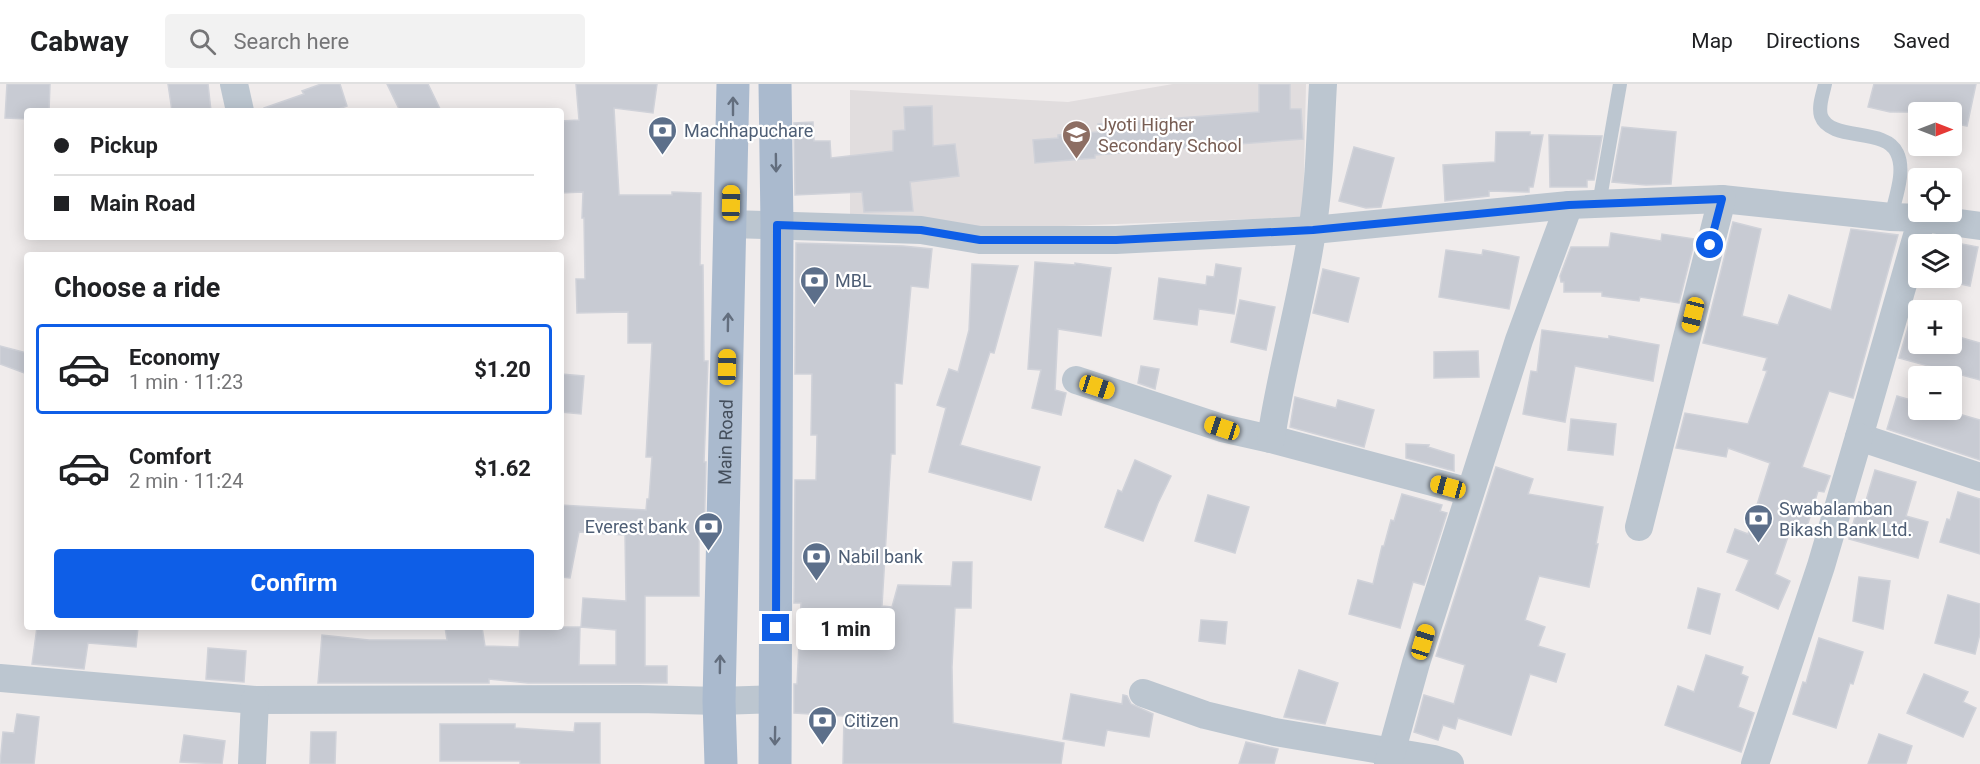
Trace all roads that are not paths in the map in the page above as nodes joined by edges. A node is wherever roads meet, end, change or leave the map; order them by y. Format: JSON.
{"nodes":[{"id":1,"x":234,"y":84,"type":"edge"},
{"id":2,"x":733,"y":84,"type":"edge"},
{"id":3,"x":775,"y":84,"type":"edge"},
{"id":4,"x":1323,"y":84,"type":"edge"},
{"id":5,"x":1620,"y":84,"type":"edge"},
{"id":6,"x":1825,"y":84,"type":"edge"},
{"id":7,"x":239,"y":108,"type":"edge"},
{"id":8,"x":1722,"y":199,"type":"junction"},
{"id":9,"x":1599,"y":204,"type":"junction"},
{"id":10,"x":1569,"y":205,"type":"junction"},
{"id":11,"x":1891,"y":217,"type":"junction"},
{"id":12,"x":1908,"y":218,"type":"edge"},
{"id":13,"x":1921,"y":222,"type":"edge"},
{"id":14,"x":1951,"y":222,"type":"edge"},
{"id":15,"x":730,"y":224,"type":"junction"},
{"id":16,"x":777,"y":225,"type":"junction"},
{"id":17,"x":1980,"y":226,"type":"edge"},
{"id":18,"x":1313,"y":230,"type":"junction"},
{"id":19,"x":1076,"y":380,"type":"dead end"},
{"id":20,"x":1860,"y":437,"type":"junction"},
{"id":21,"x":1271,"y":439,"type":"junction"},
{"id":22,"x":1980,"y":477,"type":"edge"},
{"id":23,"x":1470,"y":492,"type":"junction"},
{"id":24,"x":1639,"y":527,"type":"dead end"},
{"id":25,"x":0,"y":678,"type":"edge"},
{"id":26,"x":1143,"y":693,"type":"dead end"},
{"id":27,"x":775,"y":699,"type":"junction"},
{"id":28,"x":255,"y":700,"type":"junction"},
{"id":29,"x":719,"y":701,"type":"junction"},
{"id":30,"x":1390,"y":758,"type":"edge"},
{"id":31,"x":252,"y":764,"type":"edge"},
{"id":32,"x":721,"y":764,"type":"edge"},
{"id":33,"x":775,"y":764,"type":"edge"},
{"id":34,"x":1450,"y":764,"type":"edge"},
{"id":35,"x":1755,"y":764,"type":"edge"}],
"edges":[{"from":1,"to":7,"type":"street"},
{"from":15,"to":2,"type":"main road","name":"Main Road","one_way":true},
{"from":3,"to":16,"type":"main road","one_way":true},
{"from":4,"to":18,"type":"street"},
{"from":5,"to":9,"type":"lane"},
{"from":6,"to":11,"type":"lane"},
{"from":8,"to":9,"type":"street"},
{"from":8,"to":11,"type":"street"},
{"from":8,"to":24,"type":"street"},
{"from":9,"to":10,"type":"street"},
{"from":10,"to":18,"type":"street"},
{"from":10,"to":23,"type":"street"},
{"from":11,"to":12,"type":"street"},
{"from":13,"to":20,"type":"street"},
{"from":14,"to":17,"type":"street"},
{"from":15,"to":16,"type":"street"},
{"from":29,"to":15,"type":"main road","name":"Main Road","one_way":true},
{"from":16,"to":18,"type":"street"},
{"from":16,"to":27,"type":"main road"},
{"from":18,"to":21,"type":"street"},
{"from":19,"to":21,"type":"street"},
{"from":20,"to":22,"type":"street"},
{"from":20,"to":35,"type":"street"},
{"from":21,"to":23,"type":"street"},
{"from":23,"to":30,"type":"street"},
{"from":25,"to":28,"type":"street"},
{"from":26,"to":30,"type":"street"},
{"from":27,"to":29,"type":"street"},
{"from":27,"to":33,"type":"main road","one_way":true},
{"from":28,"to":29,"type":"street"},
{"from":28,"to":31,"type":"street"},
{"from":29,"to":32,"type":"main road","name":"Main Road"},
{"from":30,"to":34,"type":"street"}]}
